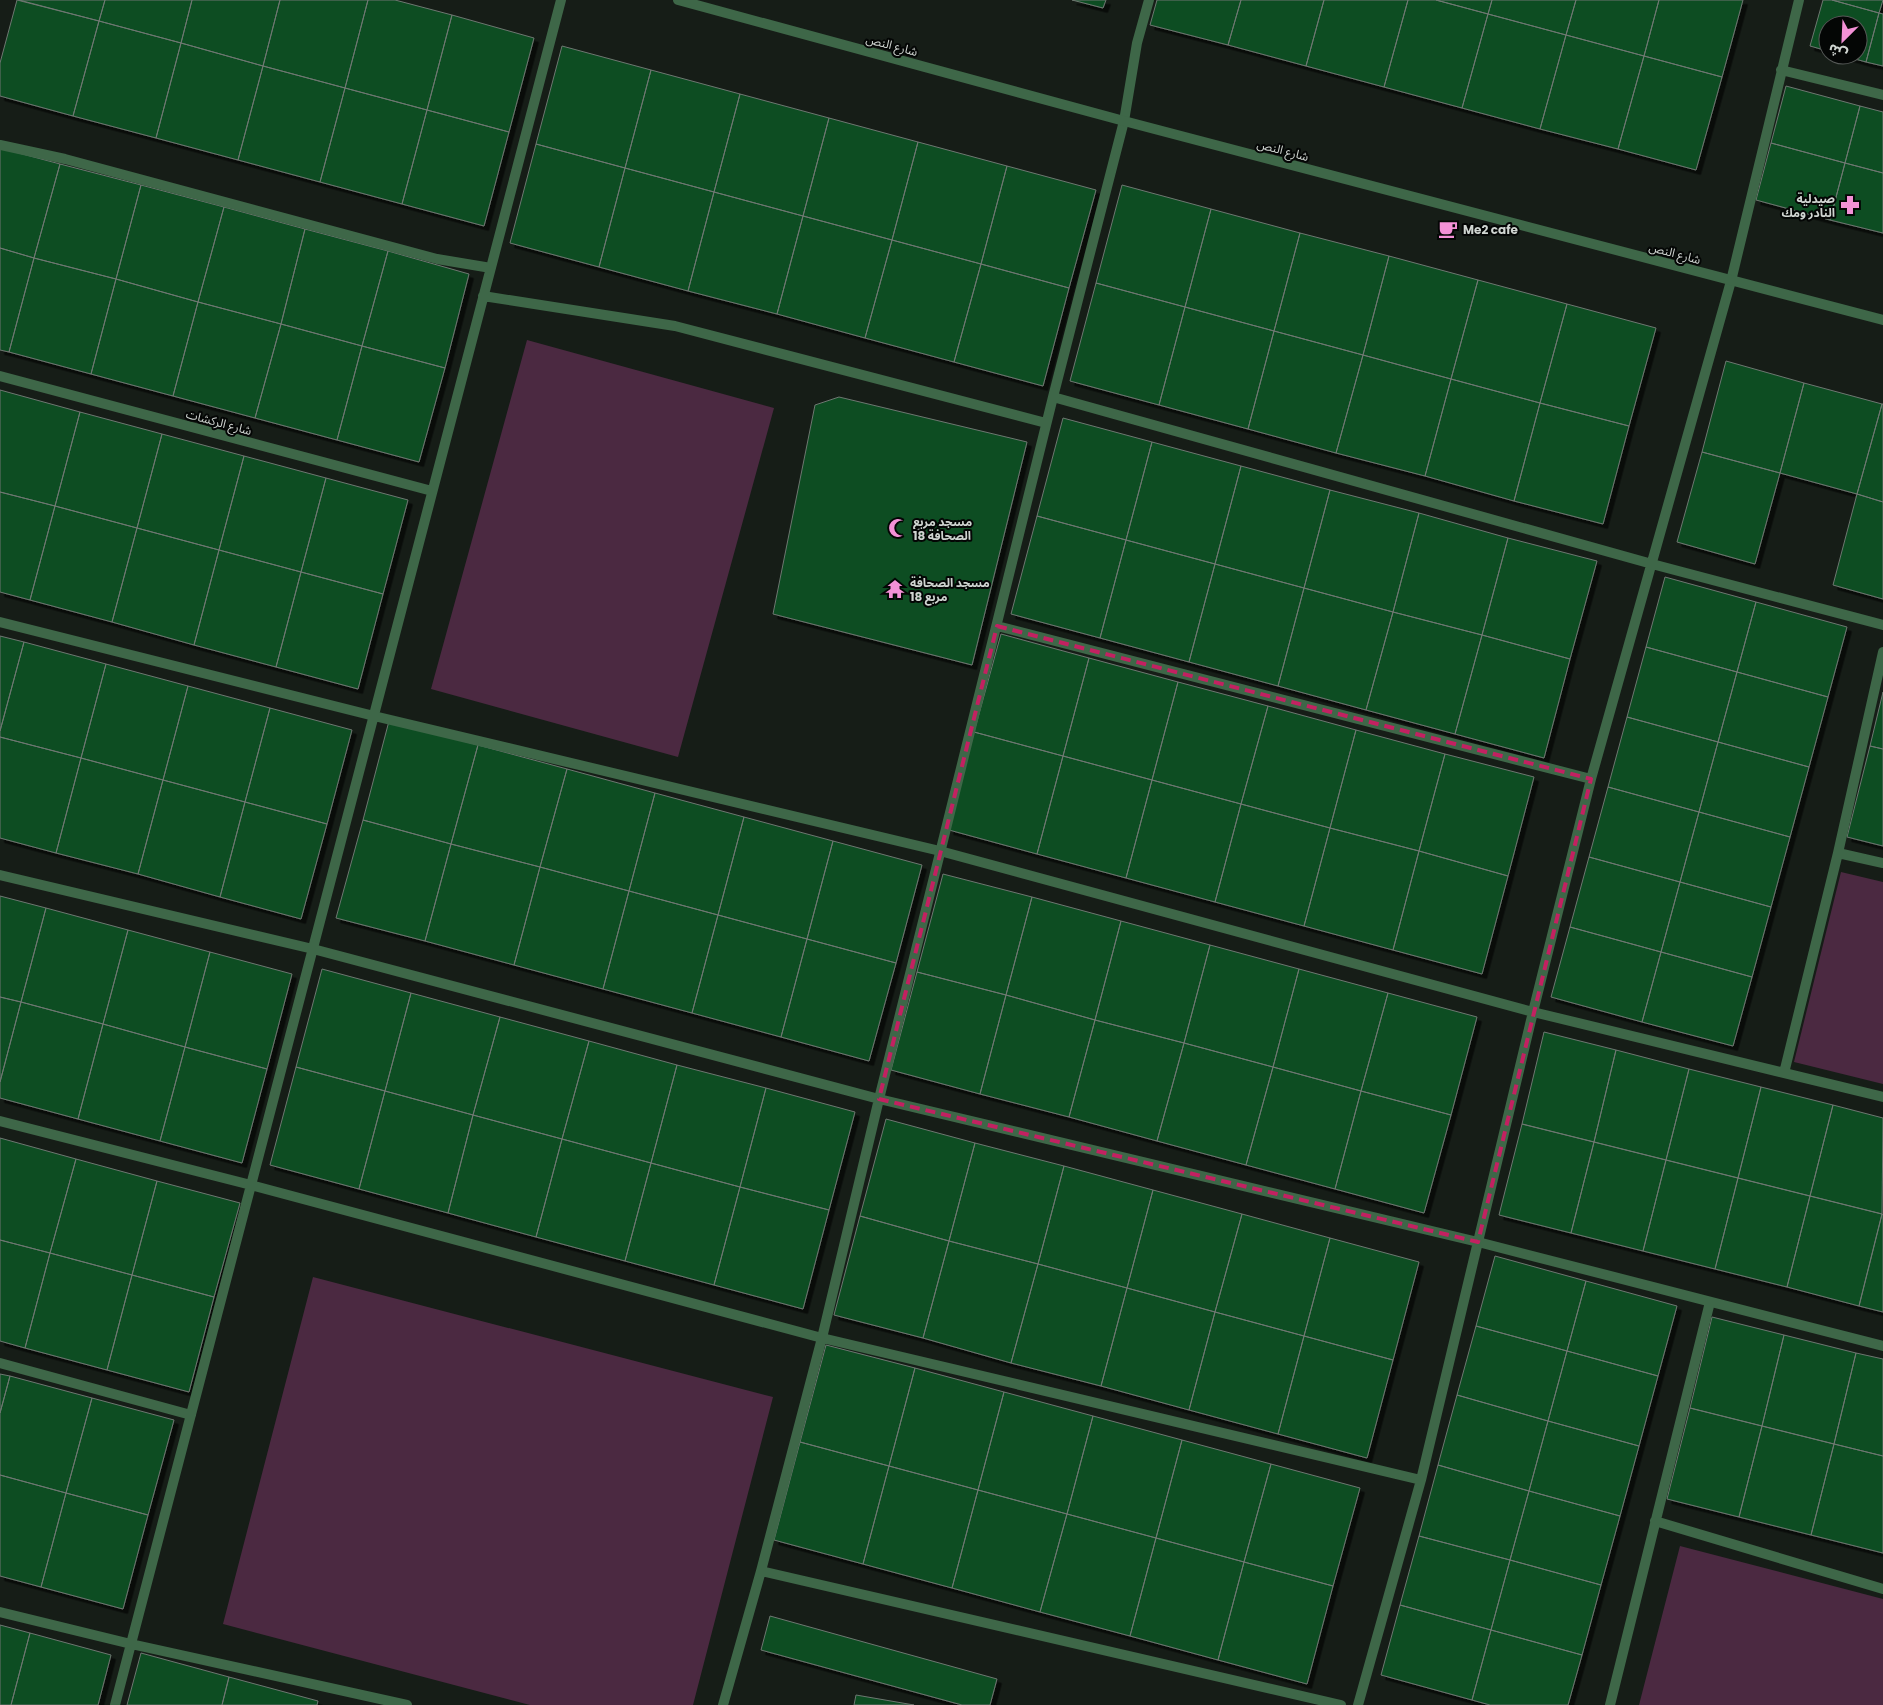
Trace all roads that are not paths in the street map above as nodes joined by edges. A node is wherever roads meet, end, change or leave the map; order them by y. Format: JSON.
{"nodes":[{"id":1,"x":560,"y":0,"type":"edge"},
{"id":2,"x":678,"y":0,"type":"edge"},
{"id":3,"x":1149,"y":0,"type":"edge"},
{"id":4,"x":1799,"y":0,"type":"edge"},
{"id":5,"x":1781,"y":70,"type":"junction"},
{"id":6,"x":1883,"y":95,"type":"edge"},
{"id":7,"x":1124,"y":121,"type":"junction"},
{"id":8,"x":0,"y":145,"type":"edge"},
{"id":9,"x":491,"y":268,"type":"junction"},
{"id":10,"x":1731,"y":281,"type":"junction"},
{"id":11,"x":483,"y":296,"type":"junction"},
{"id":12,"x":1883,"y":320,"type":"edge"},
{"id":13,"x":0,"y":376,"type":"edge"},
{"id":14,"x":1053,"y":397,"type":"junction"},
{"id":15,"x":1046,"y":423,"type":"junction"},
{"id":16,"x":432,"y":492,"type":"junction"},
{"id":17,"x":1652,"y":564,"type":"junction"},
{"id":18,"x":0,"y":622,"type":"edge"},
{"id":19,"x":1883,"y":625,"type":"edge"},
{"id":20,"x":997,"y":626,"type":"junction"},
{"id":21,"x":1883,"y":652,"type":"edge"},
{"id":22,"x":374,"y":716,"type":"junction"},
{"id":23,"x":1591,"y":779,"type":"junction"},
{"id":24,"x":940,"y":851,"type":"junction"},
{"id":25,"x":1838,"y":853,"type":"junction"},
{"id":26,"x":1883,"y":863,"type":"edge"},
{"id":27,"x":0,"y":875,"type":"edge"},
{"id":28,"x":313,"y":949,"type":"junction"},
{"id":29,"x":1532,"y":1012,"type":"junction"},
{"id":30,"x":1784,"y":1073,"type":"junction"},
{"id":31,"x":1883,"y":1097,"type":"edge"},
{"id":32,"x":879,"y":1099,"type":"junction"},
{"id":33,"x":0,"y":1122,"type":"edge"},
{"id":34,"x":251,"y":1185,"type":"junction"},
{"id":35,"x":1478,"y":1242,"type":"junction"},
{"id":36,"x":1710,"y":1302,"type":"junction"},
{"id":37,"x":822,"y":1338,"type":"junction"},
{"id":38,"x":1883,"y":1346,"type":"edge"},
{"id":39,"x":0,"y":1363,"type":"edge"},
{"id":40,"x":191,"y":1415,"type":"junction"},
{"id":41,"x":1422,"y":1480,"type":"junction"},
{"id":42,"x":1655,"y":1521,"type":"junction"},
{"id":43,"x":761,"y":1570,"type":"junction"},
{"id":44,"x":1883,"y":1589,"type":"edge"},
{"id":45,"x":0,"y":1612,"type":"edge"},
{"id":46,"x":131,"y":1644,"type":"junction"},
{"id":47,"x":115,"y":1705,"type":"edge"},
{"id":48,"x":407,"y":1705,"type":"edge"},
{"id":49,"x":723,"y":1705,"type":"edge"},
{"id":50,"x":1341,"y":1705,"type":"edge"},
{"id":51,"x":1358,"y":1705,"type":"edge"},
{"id":52,"x":1610,"y":1705,"type":"edge"}],
"edges":[{"from":1,"to":9,"type":"street"},
{"from":2,"to":7,"type":"street","name":"شارع النص"},
{"from":3,"to":7,"type":"street"},
{"from":4,"to":5,"type":"street"},
{"from":5,"to":6,"type":"street"},
{"from":5,"to":10,"type":"street"},
{"from":7,"to":10,"type":"street","name":"شارع النص"},
{"from":7,"to":14,"type":"street"},
{"from":8,"to":9,"type":"street"},
{"from":9,"to":11,"type":"street"},
{"from":10,"to":12,"type":"street","name":"شارع النص"},
{"from":10,"to":17,"type":"street"},
{"from":11,"to":15,"type":"street"},
{"from":11,"to":16,"type":"street"},
{"from":13,"to":16,"type":"street","name":"شارع الركشات"},
{"from":14,"to":15,"type":"street"},
{"from":14,"to":17,"type":"street"},
{"from":15,"to":20,"type":"street"},
{"from":16,"to":22,"type":"street"},
{"from":17,"to":19,"type":"street"},
{"from":17,"to":23,"type":"street"},
{"from":18,"to":22,"type":"street"},
{"from":20,"to":23,"type":"street"},
{"from":20,"to":24,"type":"street"},
{"from":21,"to":25,"type":"street"},
{"from":22,"to":24,"type":"street"},
{"from":22,"to":28,"type":"street"},
{"from":23,"to":29,"type":"street"},
{"from":24,"to":29,"type":"street"},
{"from":24,"to":32,"type":"street"},
{"from":25,"to":26,"type":"street"},
{"from":25,"to":30,"type":"street"},
{"from":27,"to":28,"type":"street"},
{"from":28,"to":32,"type":"street"},
{"from":28,"to":34,"type":"street"},
{"from":29,"to":30,"type":"street"},
{"from":29,"to":35,"type":"street"},
{"from":30,"to":31,"type":"street"},
{"from":32,"to":35,"type":"street"},
{"from":32,"to":37,"type":"street"},
{"from":33,"to":34,"type":"street"},
{"from":34,"to":37,"type":"street"},
{"from":34,"to":40,"type":"street"},
{"from":35,"to":36,"type":"street"},
{"from":35,"to":41,"type":"street"},
{"from":36,"to":38,"type":"street"},
{"from":36,"to":42,"type":"street"},
{"from":37,"to":41,"type":"street"},
{"from":37,"to":43,"type":"street"},
{"from":39,"to":40,"type":"street"},
{"from":40,"to":46,"type":"street"},
{"from":41,"to":51,"type":"street"},
{"from":42,"to":44,"type":"street"},
{"from":42,"to":52,"type":"street"},
{"from":43,"to":49,"type":"street"},
{"from":43,"to":50,"type":"street"},
{"from":45,"to":46,"type":"street"},
{"from":46,"to":47,"type":"street"},
{"from":46,"to":48,"type":"street"}]}
